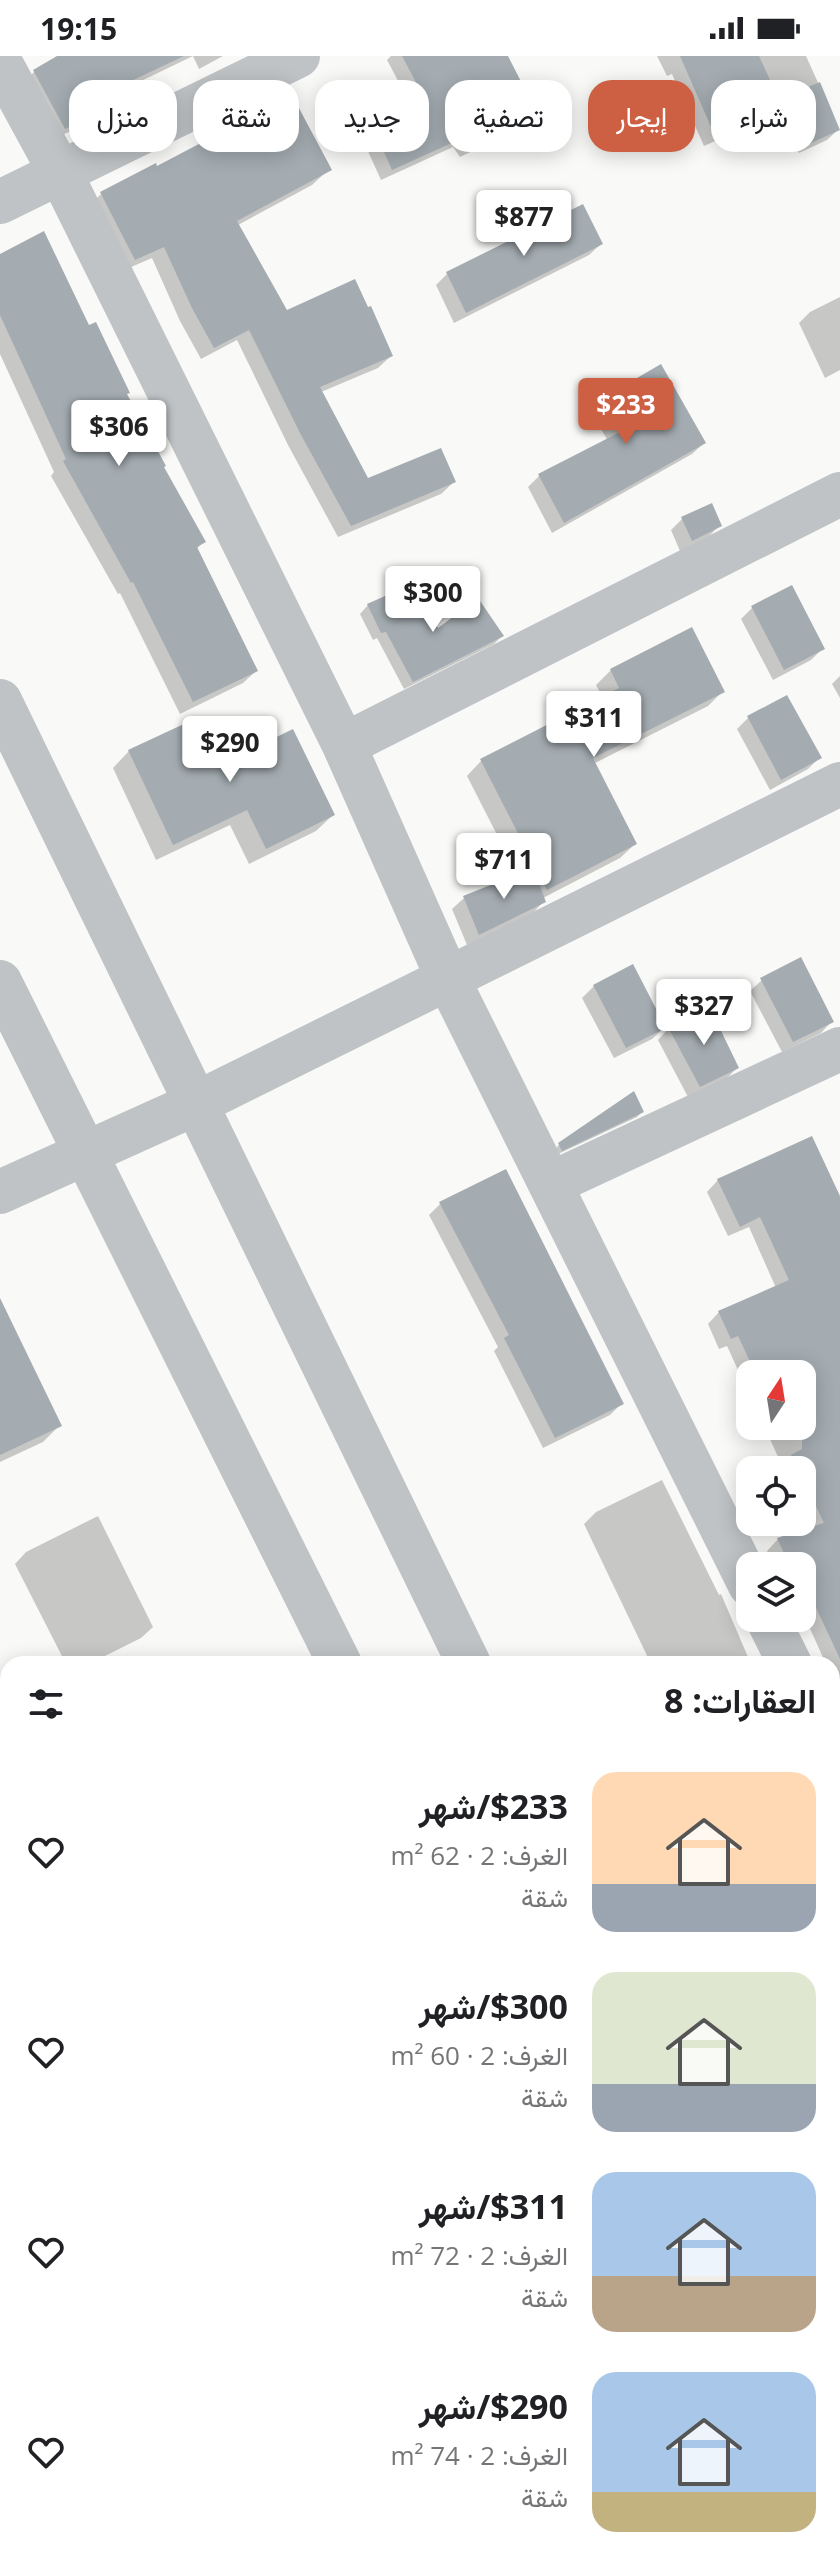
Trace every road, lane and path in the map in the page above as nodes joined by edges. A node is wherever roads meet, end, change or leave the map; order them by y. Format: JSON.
{"nodes":[{"id":1,"x":298,"y":56,"type":"edge"},
{"id":2,"x":0,"y":62,"type":"edge"},
{"id":3,"x":61,"y":174,"type":"junction"},
{"id":4,"x":0,"y":202,"type":"edge"},
{"id":5,"x":840,"y":494,"type":"edge"},
{"id":6,"x":0,"y":701,"type":"edge"},
{"id":7,"x":344,"y":745,"type":"junction"},
{"id":8,"x":840,"y":784,"type":"edge"},
{"id":9,"x":448,"y":979,"type":"junction"},
{"id":10,"x":0,"y":982,"type":"edge"},
{"id":11,"x":840,"y":1049,"type":"edge"},
{"id":12,"x":195,"y":1104,"type":"junction"},
{"id":13,"x":83,"y":1154,"type":"junction"},
{"id":14,"x":550,"y":1184,"type":"junction"},
{"id":15,"x":0,"y":1192,"type":"edge"},
{"id":16,"x":736,"y":1557,"type":"edge"},
{"id":17,"x":774,"y":1632,"type":"edge"},
{"id":18,"x":336,"y":1656,"type":"edge"},
{"id":19,"x":465,"y":1656,"type":"edge"},
{"id":20,"x":786,"y":1656,"type":"edge"}],
"edges":[{"from":1,"to":3,"type":"street"},
{"from":2,"to":3,"type":"street"},
{"from":3,"to":4,"type":"street"},
{"from":3,"to":7,"type":"street"},
{"from":5,"to":7,"type":"street"},
{"from":6,"to":12,"type":"street"},
{"from":7,"to":9,"type":"street"},
{"from":8,"to":9,"type":"street"},
{"from":9,"to":12,"type":"street"},
{"from":9,"to":14,"type":"street"},
{"from":10,"to":13,"type":"street"},
{"from":11,"to":14,"type":"street"},
{"from":12,"to":13,"type":"street"},
{"from":12,"to":19,"type":"street"},
{"from":13,"to":15,"type":"street"},
{"from":13,"to":18,"type":"street"},
{"from":14,"to":16,"type":"street"},
{"from":17,"to":20,"type":"street"}]}
